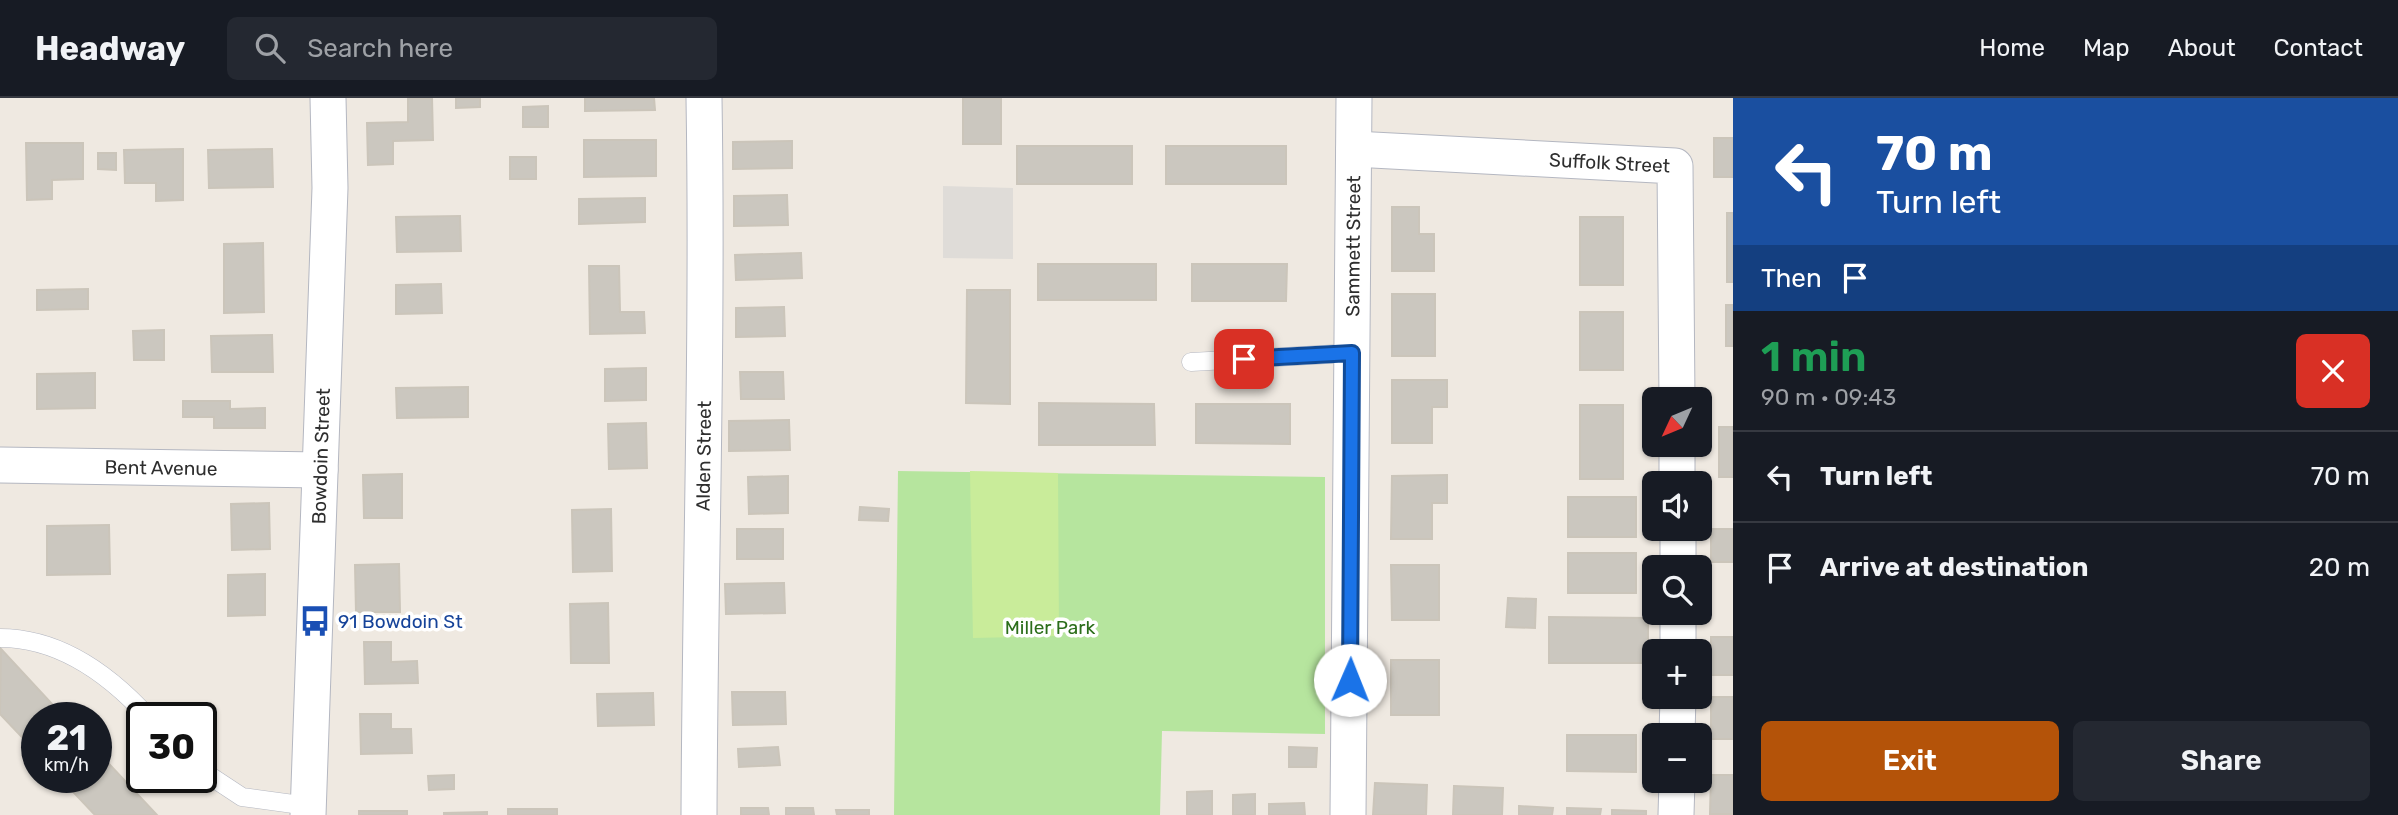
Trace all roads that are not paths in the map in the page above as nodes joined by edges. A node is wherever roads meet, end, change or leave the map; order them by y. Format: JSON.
{"nodes":[{"id":1,"x":328,"y":98,"type":"edge"},
{"id":2,"x":704,"y":98,"type":"edge"},
{"id":3,"x":1354,"y":98,"type":"edge"},
{"id":4,"x":1354,"y":149,"type":"junction"},
{"id":5,"x":1352,"y":353,"type":"junction"},
{"id":6,"x":1191,"y":362,"type":"dead end"},
{"id":7,"x":1677,"y":387,"type":"edge"},
{"id":8,"x":0,"y":465,"type":"edge"},
{"id":9,"x":320,"y":470,"type":"junction"},
{"id":10,"x":0,"y":638,"type":"edge"},
{"id":11,"x":135,"y":702,"type":"edge"},
{"id":12,"x":217,"y":781,"type":"edge"},
{"id":13,"x":1676,"y":793,"type":"edge"},
{"id":14,"x":308,"y":811,"type":"edge"},
{"id":15,"x":699,"y":815,"type":"edge"},
{"id":16,"x":1348,"y":815,"type":"edge"},
{"id":17,"x":1676,"y":815,"type":"edge"}],
"edges":[{"from":1,"to":9,"type":"street","name":"Bowdoin Street"},
{"from":2,"to":15,"type":"street","name":"Alden Street"},
{"from":3,"to":4,"type":"street","name":"Sammett Street"},
{"from":4,"to":5,"type":"street","name":"Sammett Street"},
{"from":4,"to":7,"type":"street","name":"Suffolk Street"},
{"from":5,"to":6,"type":"lane"},
{"from":5,"to":16,"type":"street","name":"Sammett Street"},
{"from":8,"to":9,"type":"street","name":"Bent Avenue"},
{"from":9,"to":14,"type":"street","name":"Bowdoin Street"},
{"from":10,"to":11,"type":"lane"},
{"from":12,"to":14,"type":"lane"},
{"from":13,"to":17,"type":"street"}]}
